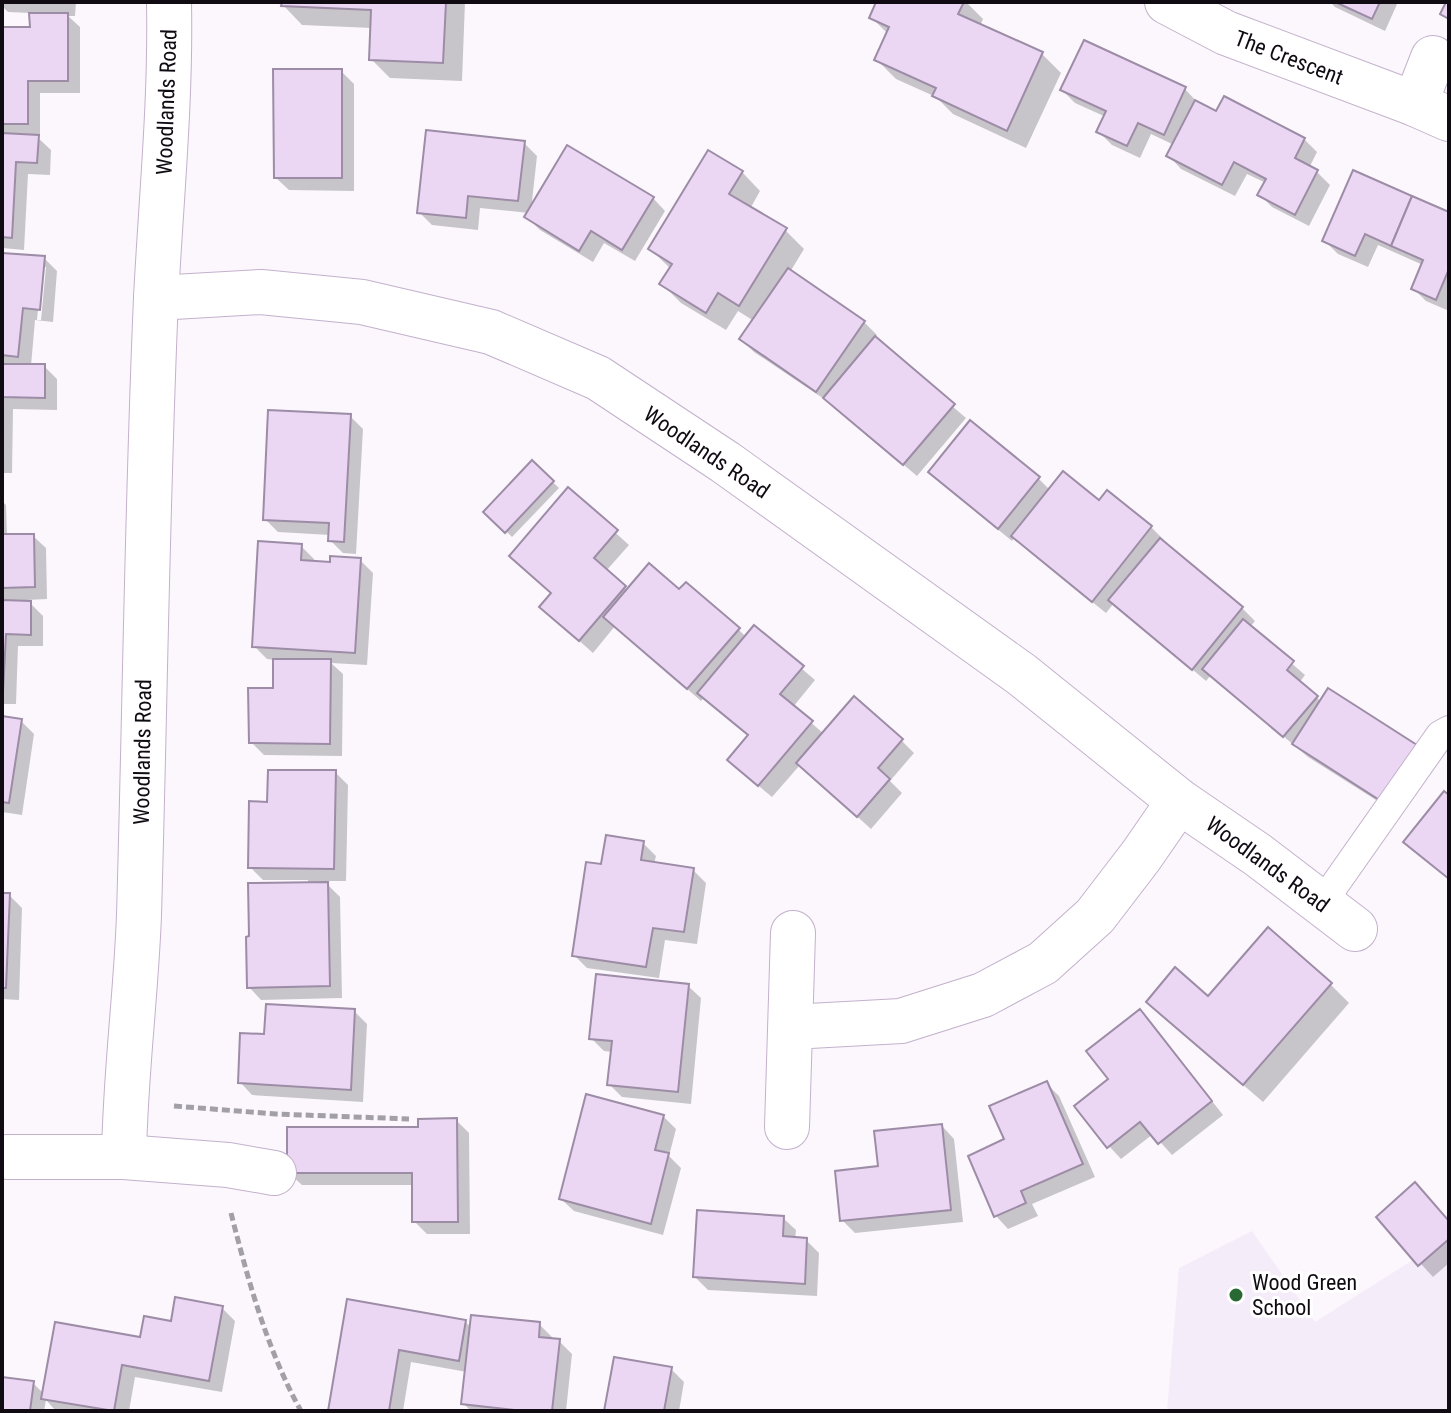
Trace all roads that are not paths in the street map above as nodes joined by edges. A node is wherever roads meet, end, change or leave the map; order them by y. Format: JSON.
{"nodes":[{"id":1,"x":169,"y":2,"type":"edge"},
{"id":2,"x":1167,"y":2,"type":"edge"},
{"id":3,"x":1433,"y":58,"type":"dead end"},
{"id":4,"x":1432,"y":112,"type":"edge"},
{"id":5,"x":156,"y":298,"type":"junction"},
{"id":6,"x":1449,"y":730,"type":"edge"},
{"id":7,"x":1179,"y":801,"type":"junction"},
{"id":8,"x":1338,"y":916,"type":"joint"},
{"id":9,"x":793,"y":933,"type":"dead end"},
{"id":10,"x":791,"y":1027,"type":"junction"},
{"id":11,"x":787,"y":1127,"type":"dead end"},
{"id":12,"x":7,"y":1157,"type":"dead end"},
{"id":13,"x":124,"y":1157,"type":"junction"},
{"id":14,"x":274,"y":1173,"type":"dead end"}],
"edges":[{"from":1,"to":5,"type":"street","name":"Woodlands Road"},
{"from":2,"to":4,"type":"street","name":"The Crescent"},
{"from":3,"to":4,"type":"street","name":"The Crescent"},
{"from":5,"to":7,"type":"street","name":"Woodlands Road"},
{"from":5,"to":13,"type":"street","name":"Woodlands Road"},
{"from":6,"to":8,"type":"lane"},
{"from":7,"to":8,"type":"street","name":"Woodlands Road"},
{"from":7,"to":10,"type":"street"},
{"from":9,"to":10,"type":"street"},
{"from":10,"to":11,"type":"street"},
{"from":12,"to":13,"type":"street"},
{"from":13,"to":14,"type":"street"}]}
